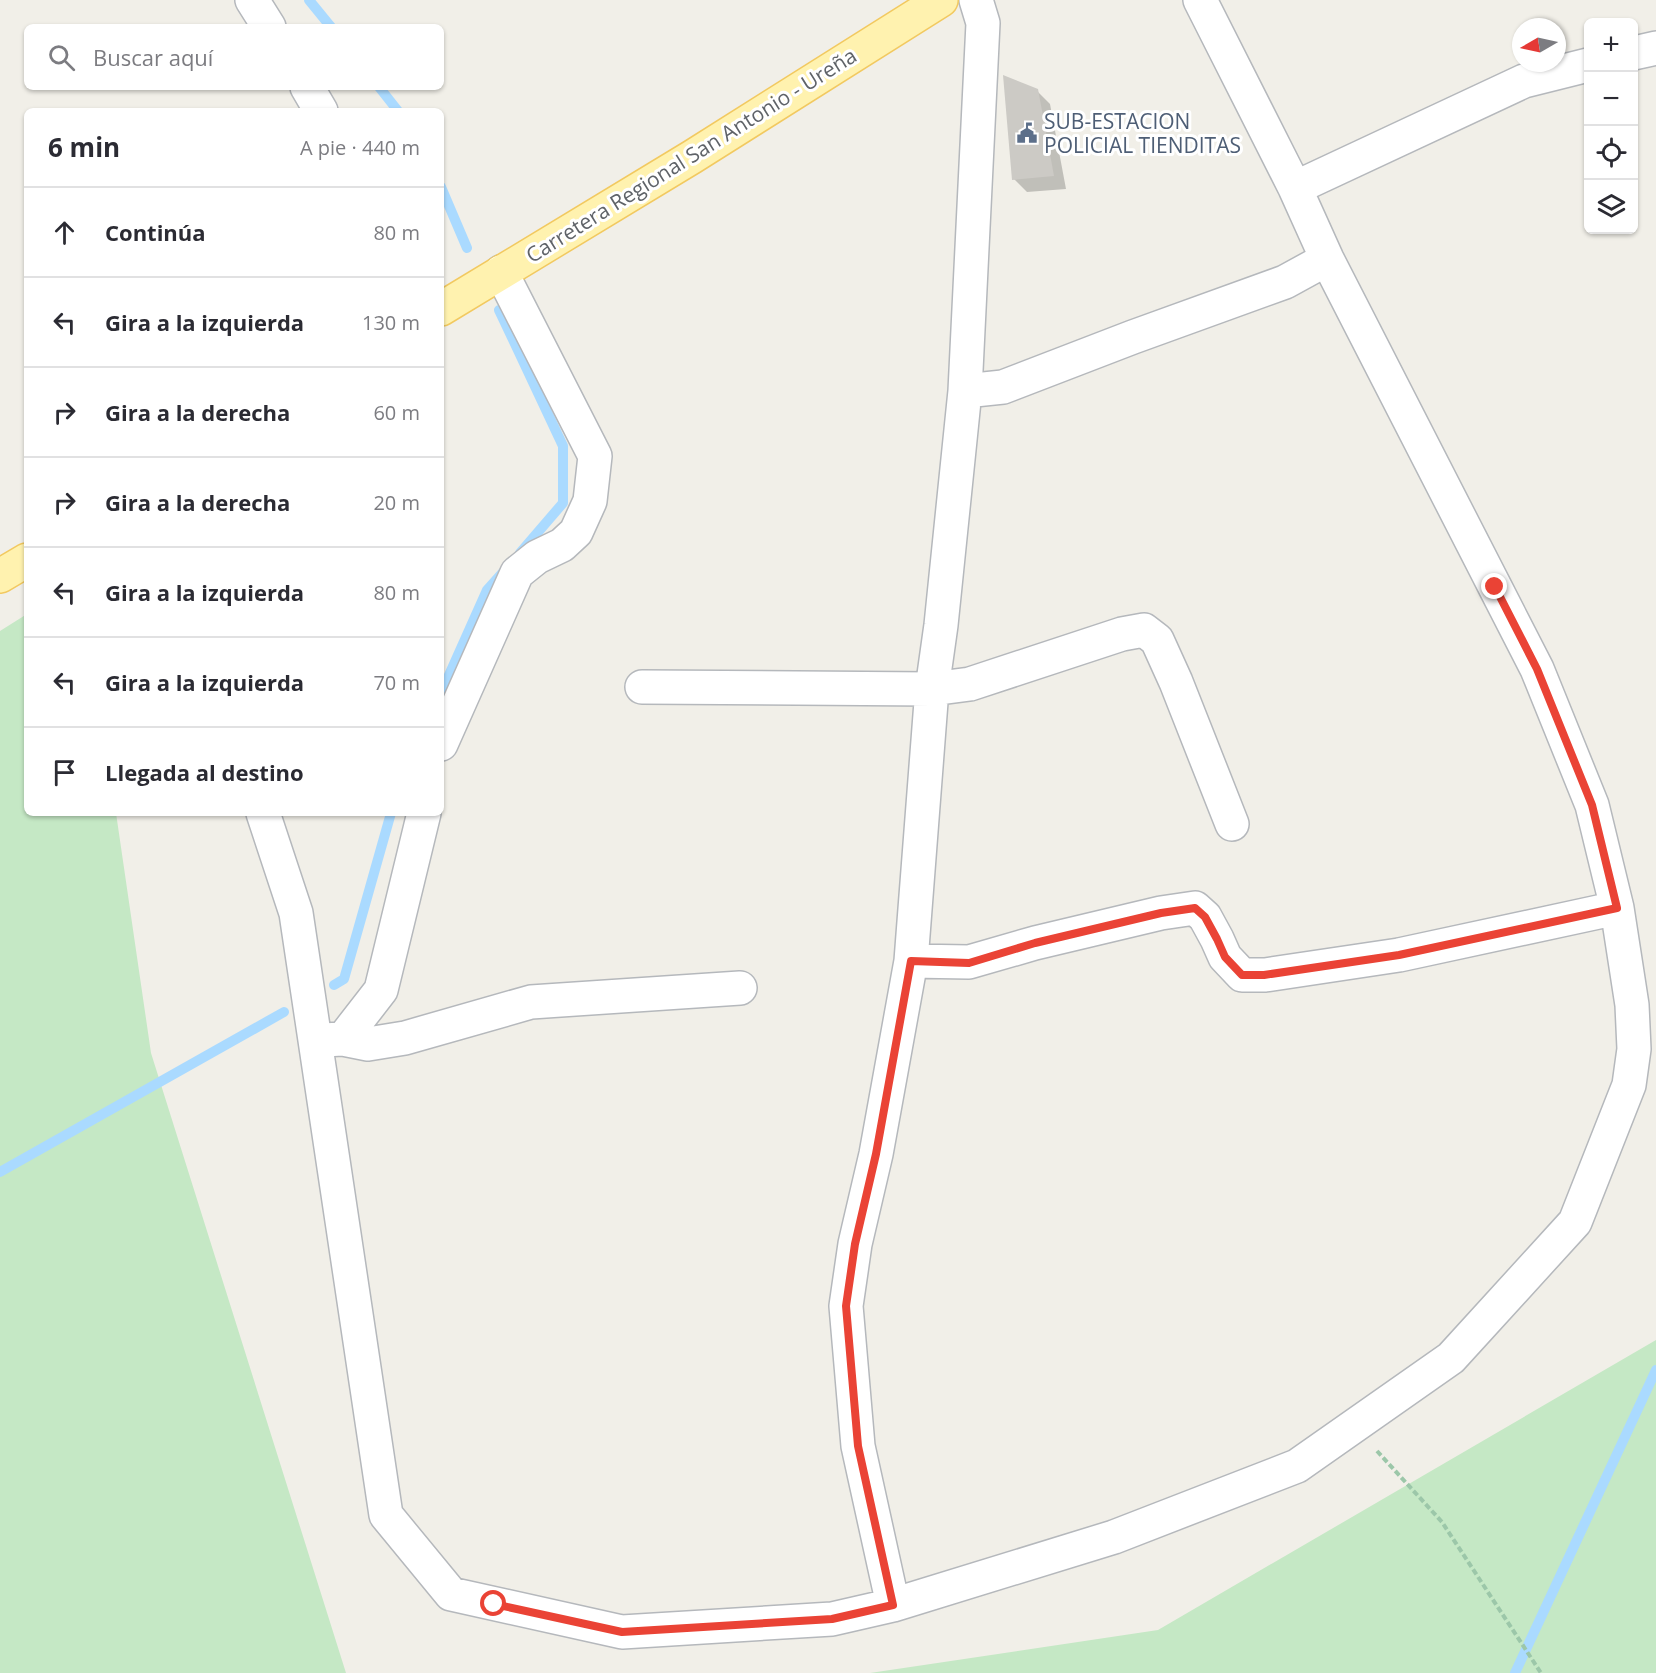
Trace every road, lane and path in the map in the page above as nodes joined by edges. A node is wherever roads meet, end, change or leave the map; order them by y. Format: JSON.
{"nodes":[{"id":1,"x":252,"y":0,"type":"edge"},
{"id":2,"x":941,"y":0,"type":"edge"},
{"id":3,"x":976,"y":0,"type":"edge"},
{"id":4,"x":1200,"y":0,"type":"edge"},
{"id":5,"x":267,"y":24,"type":"edge"},
{"id":6,"x":1656,"y":48,"type":"edge"},
{"id":7,"x":1638,"y":52,"type":"edge"},
{"id":8,"x":1584,"y":66,"type":"edge"},
{"id":9,"x":309,"y":90,"type":"edge"},
{"id":10,"x":319,"y":108,"type":"edge"},
{"id":11,"x":1295,"y":188,"type":"junction"},
{"id":12,"x":1327,"y":258,"type":"junction"},
{"id":13,"x":501,"y":272,"type":"junction"},
{"id":14,"x":444,"y":306,"type":"edge"},
{"id":15,"x":965,"y":391,"type":"junction"},
{"id":16,"x":24,"y":562,"type":"edge"},
{"id":17,"x":0,"y":576,"type":"edge"},
{"id":18,"x":642,"y":687,"type":"dead end"},
{"id":19,"x":932,"y":689,"type":"junction"},
{"id":20,"x":444,"y":737,"type":"edge"},
{"id":21,"x":264,"y":816,"type":"edge"},
{"id":22,"x":423,"y":816,"type":"edge"},
{"id":23,"x":1232,"y":824,"type":"dead end"},
{"id":24,"x":1617,"y":908,"type":"junction"},
{"id":25,"x":911,"y":961,"type":"junction"},
{"id":26,"x":740,"y":988,"type":"dead end"},
{"id":27,"x":381,"y":990,"type":"junction"},
{"id":28,"x":405,"y":1038,"type":"junction"},
{"id":29,"x":329,"y":1039,"type":"junction"},
{"id":30,"x":1354,"y":1426,"type":"junction"},
{"id":31,"x":893,"y":1605,"type":"junction"},
{"id":32,"x":1541,"y":1673,"type":"edge"}],
"edges":[{"from":1,"to":5,"type":"street"},
{"from":2,"to":13,"type":"main road","name":"Carretera Regional San Antonio - Ureña"},
{"from":3,"to":15,"type":"street"},
{"from":4,"to":11,"type":"street"},
{"from":6,"to":7,"type":"street"},
{"from":8,"to":11,"type":"street"},
{"from":9,"to":10,"type":"street"},
{"from":11,"to":12,"type":"street"},
{"from":12,"to":15,"type":"street"},
{"from":12,"to":24,"type":"street"},
{"from":13,"to":14,"type":"main road","name":"Carretera Regional San Antonio - Ureña"},
{"from":13,"to":20,"type":"street"},
{"from":15,"to":19,"type":"street"},
{"from":16,"to":17,"type":"main road"},
{"from":18,"to":19,"type":"street"},
{"from":19,"to":23,"type":"street"},
{"from":19,"to":25,"type":"street"},
{"from":21,"to":29,"type":"street"},
{"from":22,"to":27,"type":"street"},
{"from":24,"to":25,"type":"street"},
{"from":24,"to":30,"type":"street"},
{"from":25,"to":31,"type":"street"},
{"from":26,"to":28,"type":"street"},
{"from":27,"to":28,"type":"street"},
{"from":27,"to":29,"type":"street"},
{"from":28,"to":29,"type":"street"},
{"from":29,"to":31,"type":"street"},
{"from":30,"to":31,"type":"street"},
{"from":30,"to":32,"type":"path"}]}
